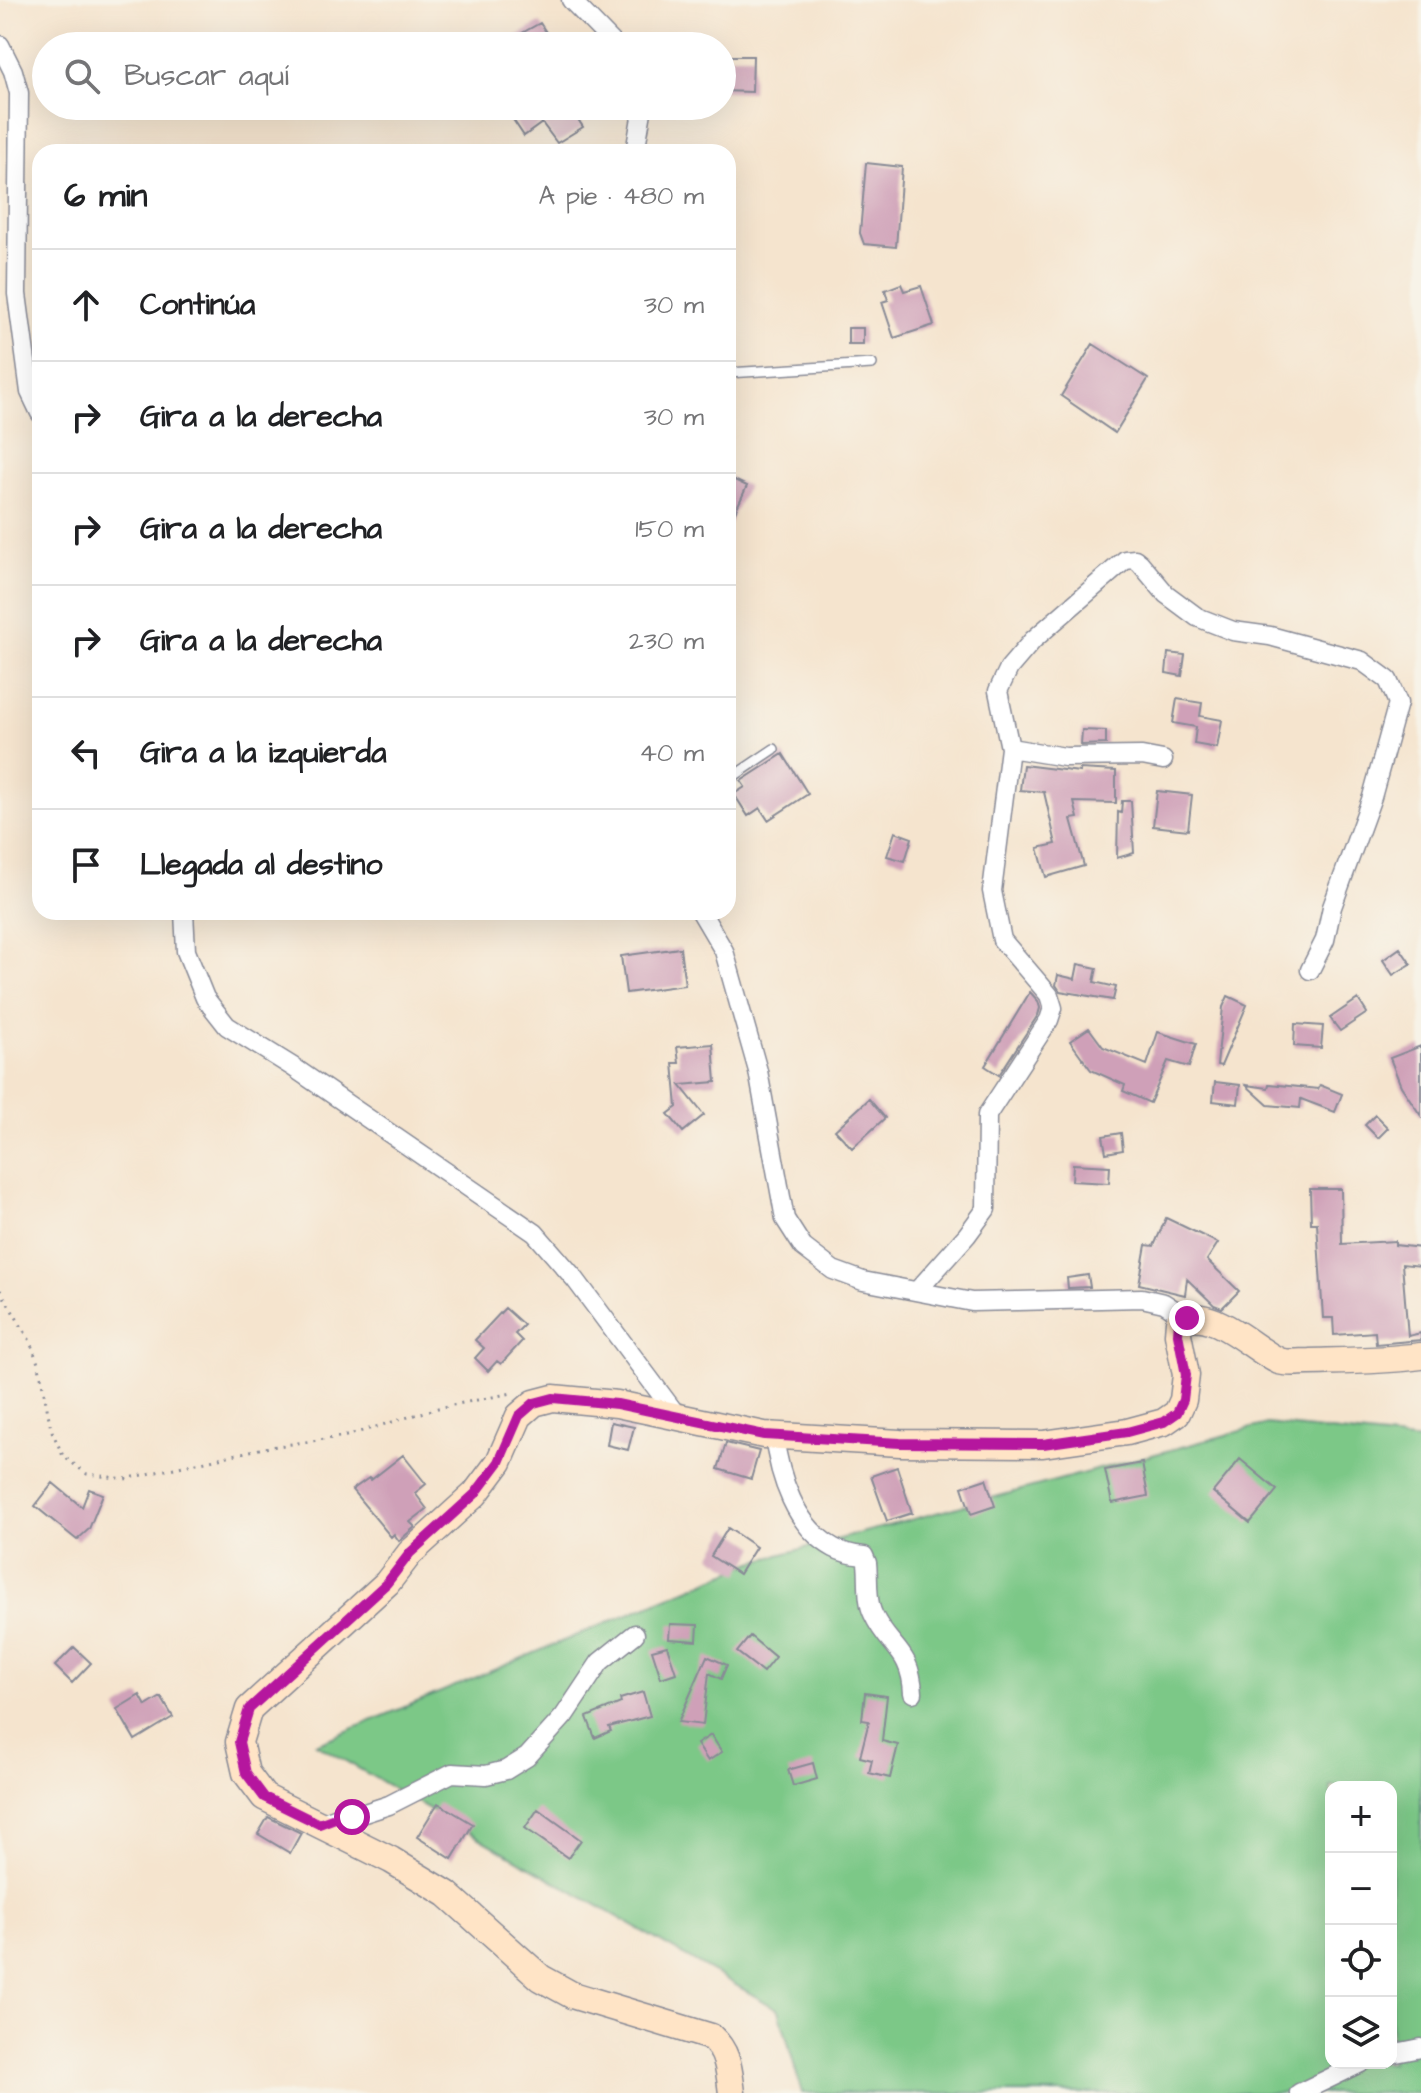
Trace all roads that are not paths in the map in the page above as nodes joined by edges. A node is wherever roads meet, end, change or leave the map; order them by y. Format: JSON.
{"nodes":[{"id":1,"x":571,"y":0,"type":"edge"},
{"id":2,"x":602,"y":32,"type":"edge"},
{"id":3,"x":0,"y":45,"type":"edge"},
{"id":4,"x":641,"y":120,"type":"edge"},
{"id":5,"x":636,"y":144,"type":"edge"},
{"id":6,"x":872,"y":364,"type":"dead end"},
{"id":7,"x":736,"y":372,"type":"edge"},
{"id":8,"x":32,"y":396,"type":"edge"},
{"id":9,"x":1010,"y":748,"type":"junction"},
{"id":10,"x":774,"y":749,"type":"dead end"},
{"id":11,"x":1163,"y":760,"type":"dead end"},
{"id":12,"x":736,"y":775,"type":"edge"},
{"id":13,"x":184,"y":920,"type":"edge"},
{"id":14,"x":710,"y":920,"type":"edge"},
{"id":15,"x":1310,"y":970,"type":"dead end"},
{"id":16,"x":917,"y":1291,"type":"junction"},
{"id":17,"x":1187,"y":1318,"type":"junction"},
{"id":18,"x":1421,"y":1356,"type":"edge"},
{"id":19,"x":678,"y":1417,"type":"junction"},
{"id":20,"x":774,"y":1435,"type":"junction"},
{"id":21,"x":635,"y":1634,"type":"dead end"},
{"id":22,"x":913,"y":1693,"type":"dead end"},
{"id":23,"x":319,"y":1824,"type":"junction"},
{"id":24,"x":1421,"y":2048,"type":"edge"},
{"id":25,"x":1397,"y":2053,"type":"edge"},
{"id":26,"x":1349,"y":2069,"type":"edge"},
{"id":27,"x":732,"y":2093,"type":"edge"},
{"id":28,"x":1299,"y":2093,"type":"edge"}],
"edges":[{"from":1,"to":2,"type":"street"},
{"from":3,"to":8,"type":"street"},
{"from":4,"to":5,"type":"street"},
{"from":6,"to":7,"type":"lane"},
{"from":9,"to":11,"type":"street"},
{"from":9,"to":15,"type":"street"},
{"from":9,"to":16,"type":"street"},
{"from":10,"to":12,"type":"lane"},
{"from":13,"to":19,"type":"street"},
{"from":14,"to":16,"type":"street"},
{"from":16,"to":17,"type":"street"},
{"from":17,"to":18,"type":"street"},
{"from":17,"to":20,"type":"street"},
{"from":19,"to":20,"type":"street"},
{"from":19,"to":23,"type":"street"},
{"from":20,"to":22,"type":"street"},
{"from":21,"to":23,"type":"street"},
{"from":23,"to":27,"type":"street"},
{"from":24,"to":25,"type":"street"},
{"from":26,"to":28,"type":"street"}]}
